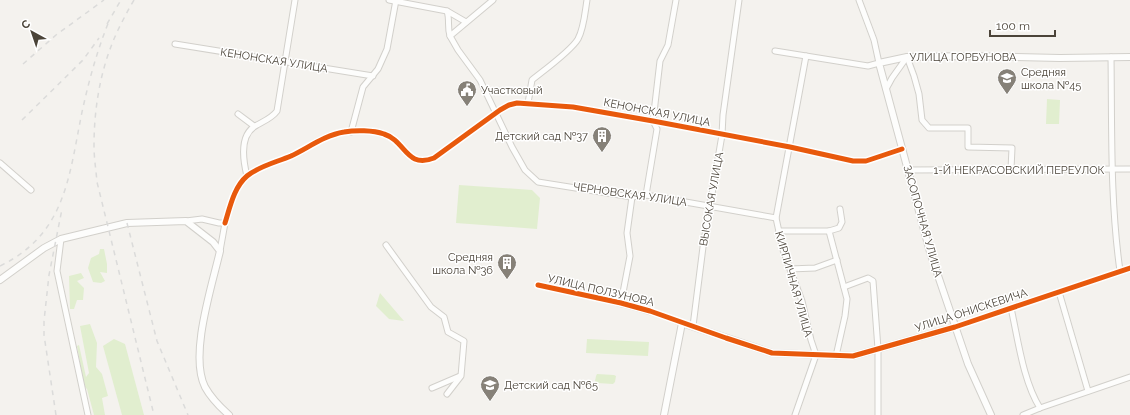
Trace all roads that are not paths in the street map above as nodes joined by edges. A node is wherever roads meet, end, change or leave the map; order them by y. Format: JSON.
{"nodes":[{"id":1,"x":295,"y":0,"type":"edge"},
{"id":2,"x":389,"y":0,"type":"edge"},
{"id":3,"x":493,"y":0,"type":"edge"},
{"id":4,"x":587,"y":0,"type":"edge"},
{"id":5,"x":676,"y":0,"type":"edge"},
{"id":6,"x":739,"y":0,"type":"edge"},
{"id":7,"x":859,"y":0,"type":"edge"},
{"id":8,"x":396,"y":1,"type":"edge"},
{"id":9,"x":447,"y":11,"type":"junction"},
{"id":10,"x":466,"y":22,"type":"junction"},
{"id":11,"x":450,"y":36,"type":"junction"},
{"id":12,"x":175,"y":44,"type":"dead end"},
{"id":13,"x":775,"y":51,"type":"dead end"},
{"id":14,"x":806,"y":56,"type":"junction"},
{"id":15,"x":907,"y":57,"type":"junction"},
{"id":16,"x":1111,"y":57,"type":"junction"},
{"id":17,"x":1130,"y":57,"type":"edge"},
{"id":18,"x":285,"y":62,"type":"junction"},
{"id":19,"x":879,"y":63,"type":"junction"},
{"id":20,"x":373,"y":76,"type":"junction"},
{"id":21,"x":886,"y":90,"type":"junction"},
{"id":22,"x":528,"y":103,"type":"junction"},
{"id":23,"x":496,"y":113,"type":"junction"},
{"id":24,"x":238,"y":114,"type":"dead end"},
{"id":25,"x":653,"y":121,"type":"junction"},
{"id":26,"x":254,"y":126,"type":"junction"},
{"id":27,"x":351,"y":132,"type":"junction"},
{"id":28,"x":722,"y":135,"type":"junction"},
{"id":29,"x":790,"y":147,"type":"junction"},
{"id":30,"x":902,"y":149,"type":"junction"},
{"id":31,"x":0,"y":163,"type":"edge"},
{"id":32,"x":1010,"y":169,"type":"junction"},
{"id":33,"x":1112,"y":169,"type":"junction"},
{"id":34,"x":1130,"y":169,"type":"edge"},
{"id":35,"x":908,"y":170,"type":"junction"},
{"id":36,"x":247,"y":176,"type":"junction"},
{"id":37,"x":31,"y":190,"type":"dead end"},
{"id":38,"x":646,"y":195,"type":"junction"},
{"id":39,"x":632,"y":197,"type":"junction"},
{"id":40,"x":710,"y":205,"type":"junction"},
{"id":41,"x":840,"y":210,"type":"dead end"},
{"id":42,"x":776,"y":218,"type":"junction"},
{"id":43,"x":186,"y":220,"type":"junction"},
{"id":44,"x":225,"y":223,"type":"junction"},
{"id":45,"x":779,"y":230,"type":"junction"},
{"id":46,"x":829,"y":231,"type":"junction"},
{"id":47,"x":61,"y":239,"type":"junction"},
{"id":48,"x":386,"y":245,"type":"dead end"},
{"id":49,"x":220,"y":251,"type":"junction"},
{"id":50,"x":837,"y":260,"type":"junction"},
{"id":51,"x":1130,"y":268,"type":"edge"},
{"id":52,"x":790,"y":269,"type":"junction"},
{"id":53,"x":1120,"y":271,"type":"junction"},
{"id":54,"x":0,"y":280,"type":"edge"},
{"id":55,"x":538,"y":285,"type":"dead end"},
{"id":56,"x":844,"y":287,"type":"junction"},
{"id":57,"x":1059,"y":292,"type":"junction"},
{"id":58,"x":621,"y":303,"type":"junction"},
{"id":59,"x":1011,"y":308,"type":"junction"},
{"id":60,"x":682,"y":323,"type":"junction"},
{"id":61,"x":693,"y":326,"type":"junction"},
{"id":62,"x":955,"y":327,"type":"junction"},
{"id":63,"x":878,"y":349,"type":"junction"},
{"id":64,"x":816,"y":355,"type":"junction"},
{"id":65,"x":836,"y":356,"type":"junction"},
{"id":66,"x":461,"y":376,"type":"junction"},
{"id":67,"x":1130,"y":377,"type":"edge"},
{"id":68,"x":432,"y":388,"type":"dead end"},
{"id":69,"x":1088,"y":392,"type":"junction"},
{"id":70,"x":447,"y":394,"type":"dead end"},
{"id":71,"x":1040,"y":408,"type":"junction"},
{"id":72,"x":88,"y":415,"type":"edge"},
{"id":73,"x":229,"y":415,"type":"edge"},
{"id":74,"x":664,"y":415,"type":"edge"},
{"id":75,"x":795,"y":415,"type":"edge"},
{"id":76,"x":878,"y":415,"type":"edge"},
{"id":77,"x":991,"y":415,"type":"edge"},
{"id":78,"x":1023,"y":415,"type":"edge"}],
"edges":[{"from":1,"to":18,"type":"street"},
{"from":2,"to":8,"type":"street"},
{"from":3,"to":10,"type":"street"},
{"from":4,"to":22,"type":"street"},
{"from":5,"to":25,"type":"street"},
{"from":6,"to":28,"type":"street","name":"ВЫСОКАЯ УЛИЦА"},
{"from":7,"to":19,"type":"street","name":"ЗАСОПОЧНАЯ УЛИЦА"},
{"from":8,"to":9,"type":"street"},
{"from":8,"to":20,"type":"street"},
{"from":9,"to":10,"type":"street"},
{"from":9,"to":11,"type":"street"},
{"from":10,"to":11,"type":"street"},
{"from":11,"to":23,"type":"street","name":"ЧЕРНОВСКАЯ УЛИЦА"},
{"from":12,"to":18,"type":"street","name":"КЕНОНСКАЯ УЛИЦА"},
{"from":13,"to":14,"type":"street","name":"УЛИЦА ГОРБУНОВА"},
{"from":14,"to":19,"type":"street","name":"УЛИЦА ГОРБУНОВА"},
{"from":14,"to":29,"type":"street","name":"КИРПИЧНАЯ УЛИЦА"},
{"from":15,"to":16,"type":"street","name":"УЛИЦА ГОРБУНОВА"},
{"from":15,"to":19,"type":"street","name":"УЛИЦА ГОРБУНОВА"},
{"from":15,"to":21,"type":"street"},
{"from":15,"to":32,"type":"street"},
{"from":16,"to":17,"type":"street","name":"УЛИЦА ГОРБУНОВА"},
{"from":16,"to":33,"type":"street"},
{"from":18,"to":20,"type":"street","name":"КЕНОНСКАЯ УЛИЦА"},
{"from":18,"to":26,"type":"street"},
{"from":19,"to":21,"type":"street","name":"ЗАСОПОЧНАЯ УЛИЦА"},
{"from":20,"to":27,"type":"street"},
{"from":21,"to":30,"type":"street","name":"ЗАСОПОЧНАЯ УЛИЦА"},
{"from":22,"to":23,"type":"street","name":"КЕНОНСКАЯ УЛИЦА"},
{"from":22,"to":25,"type":"street","name":"КЕНОНСКАЯ УЛИЦА"},
{"from":23,"to":27,"type":"street","name":"КЕНОНСКАЯ УЛИЦА"},
{"from":23,"to":39,"type":"street","name":"ЧЕРНОВСКАЯ УЛИЦА"},
{"from":24,"to":26,"type":"street"},
{"from":25,"to":28,"type":"street","name":"КЕНОНСКАЯ УЛИЦА"},
{"from":25,"to":38,"type":"street"},
{"from":26,"to":36,"type":"street"},
{"from":27,"to":36,"type":"street"},
{"from":28,"to":29,"type":"street","name":"КЕНОНСКАЯ УЛИЦА"},
{"from":28,"to":40,"type":"street","name":"ВЫСОКАЯ УЛИЦА"},
{"from":29,"to":30,"type":"street","name":"КЕНОНСКАЯ УЛИЦА"},
{"from":29,"to":42,"type":"street","name":"КИРПИЧНАЯ УЛИЦА"},
{"from":30,"to":35,"type":"street","name":"ЗАСОПОЧНАЯ УЛИЦА"},
{"from":31,"to":37,"type":"street"},
{"from":32,"to":33,"type":"street","name":"1-Й НЕКРАСОВСКИЙ ПЕРЕУЛОК"},
{"from":32,"to":35,"type":"street","name":"1-Й НЕКРАСОВСКИЙ ПЕРЕУЛОК"},
{"from":33,"to":34,"type":"street","name":"1-Й НЕКРАСОВСКИЙ ПЕРЕУЛОК"},
{"from":33,"to":53,"type":"street"},
{"from":35,"to":62,"type":"street","name":"ЗАСОПОЧНАЯ УЛИЦА"},
{"from":36,"to":44,"type":"street"},
{"from":38,"to":39,"type":"street","name":"ЧЕРНОВСКАЯ УЛИЦА"},
{"from":38,"to":40,"type":"street","name":"ЧЕРНОВСКАЯ УЛИЦА"},
{"from":39,"to":58,"type":"street"},
{"from":40,"to":42,"type":"street","name":"ЧЕРНОВСКАЯ УЛИЦА"},
{"from":40,"to":61,"type":"street","name":"ВЫСОКАЯ УЛИЦА"},
{"from":41,"to":46,"type":"street"},
{"from":42,"to":45,"type":"street","name":"КИРПИЧНАЯ УЛИЦА"},
{"from":43,"to":44,"type":"street"},
{"from":43,"to":47,"type":"street"},
{"from":43,"to":49,"type":"street"},
{"from":44,"to":49,"type":"street"},
{"from":45,"to":46,"type":"street"},
{"from":45,"to":52,"type":"street","name":"КИРПИЧНАЯ УЛИЦА"},
{"from":46,"to":50,"type":"street"},
{"from":47,"to":54,"type":"street"},
{"from":47,"to":72,"type":"street"},
{"from":48,"to":66,"type":"street"},
{"from":49,"to":73,"type":"street"},
{"from":50,"to":52,"type":"street"},
{"from":50,"to":56,"type":"street"},
{"from":51,"to":53,"type":"street","name":"УЛИЦА ОНИСКЕВИЧА"},
{"from":52,"to":64,"type":"street","name":"КИРПИЧНАЯ УЛИЦА"},
{"from":53,"to":57,"type":"street","name":"УЛИЦА ОНИСКЕВИЧА"},
{"from":55,"to":58,"type":"street","name":"УЛИЦА ПОЛЗУНОВА"},
{"from":56,"to":63,"type":"street"},
{"from":56,"to":65,"type":"street"},
{"from":57,"to":59,"type":"street","name":"УЛИЦА ОНИСКЕВИЧА"},
{"from":57,"to":69,"type":"street"},
{"from":58,"to":60,"type":"street","name":"УЛИЦА ПОЛЗУНОВА"},
{"from":59,"to":62,"type":"street","name":"УЛИЦА ОНИСКЕВИЧА"},
{"from":59,"to":71,"type":"street"},
{"from":60,"to":61,"type":"street","name":"УЛИЦА ОНИСКЕВИЧА"},
{"from":60,"to":74,"type":"street"},
{"from":61,"to":64,"type":"street","name":"УЛИЦА ОНИСКЕВИЧА"},
{"from":62,"to":63,"type":"street","name":"УЛИЦА ОНИСКЕВИЧА"},
{"from":62,"to":77,"type":"street","name":"ЗАСОПОЧНАЯ УЛИЦА"},
{"from":63,"to":65,"type":"street","name":"УЛИЦА ОНИСКЕВИЧА"},
{"from":63,"to":76,"type":"street"},
{"from":64,"to":65,"type":"street","name":"УЛИЦА ОНИСКЕВИЧА"},
{"from":64,"to":75,"type":"street"},
{"from":66,"to":68,"type":"street"},
{"from":66,"to":70,"type":"street"},
{"from":67,"to":69,"type":"street"},
{"from":69,"to":71,"type":"street"},
{"from":71,"to":78,"type":"street"}]}
